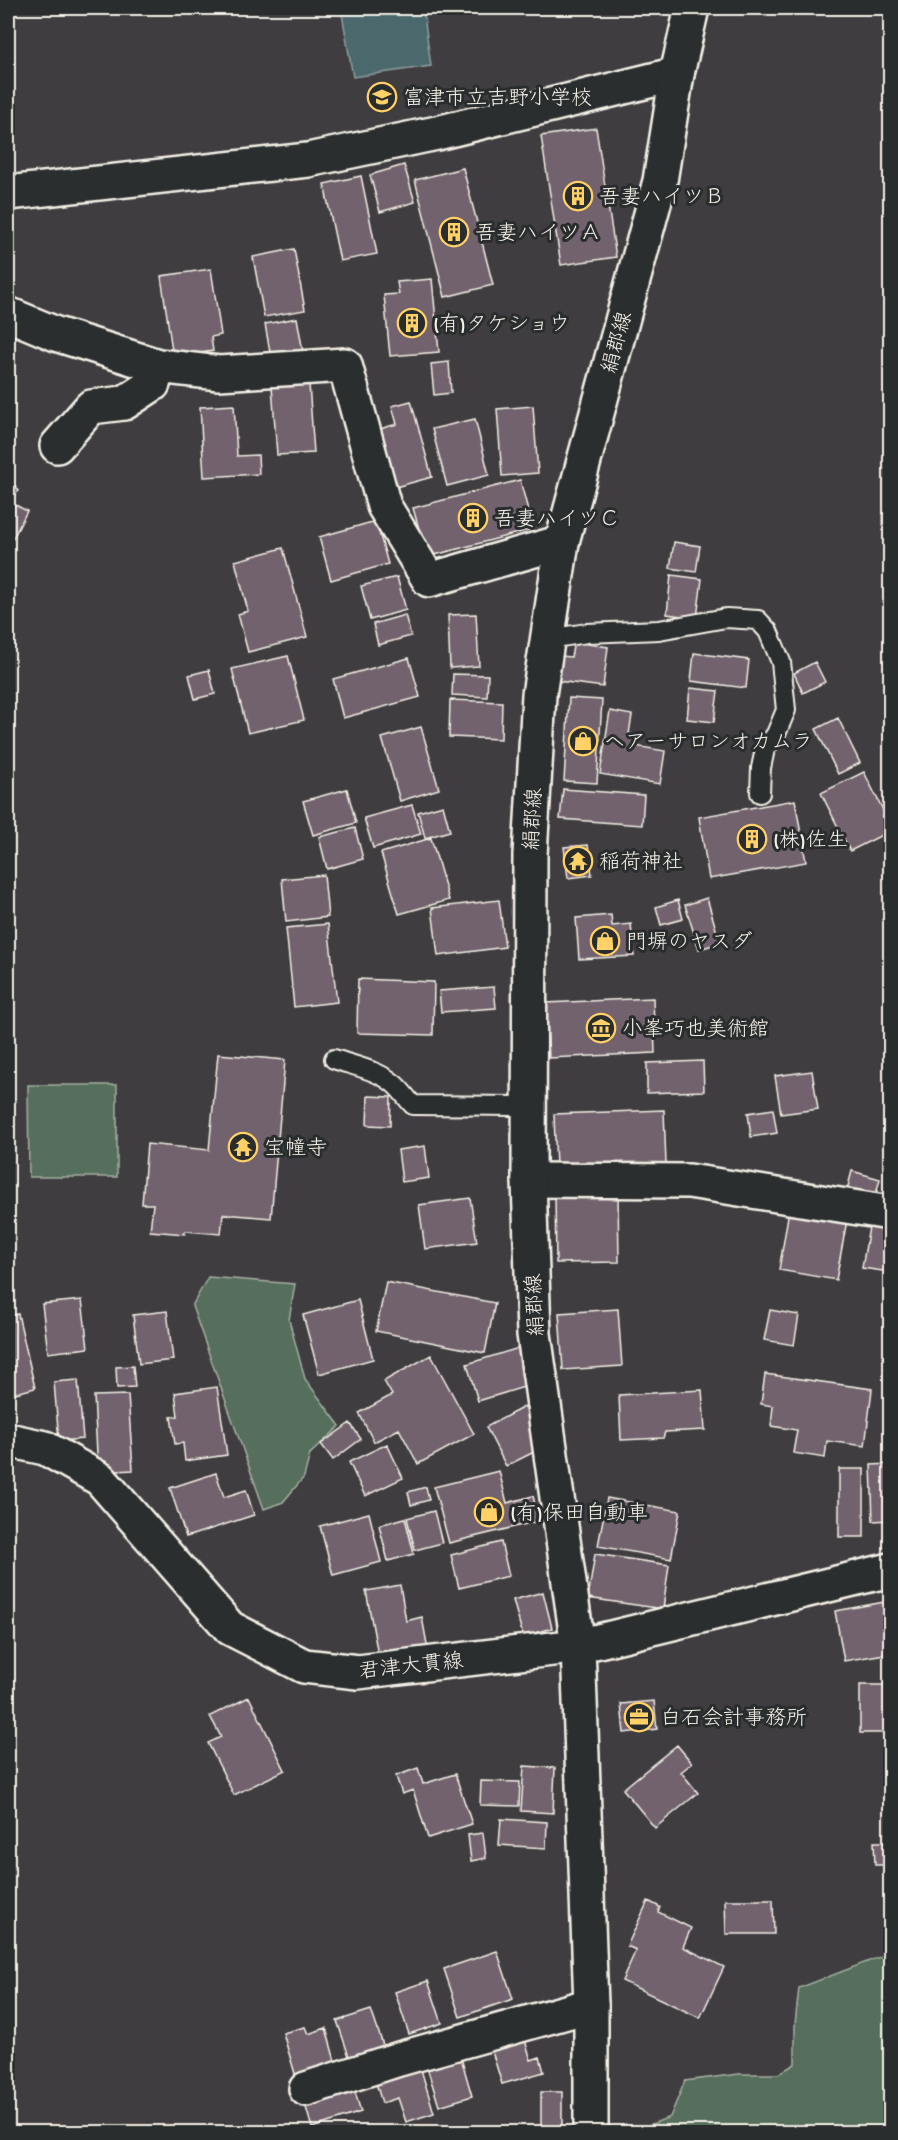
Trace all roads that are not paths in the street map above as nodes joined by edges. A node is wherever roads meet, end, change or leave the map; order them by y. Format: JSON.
{"nodes":[{"id":1,"x":693,"y":8,"type":"edge"},
{"id":2,"x":677,"y":74,"type":"junction"},
{"id":3,"x":8,"y":193,"type":"edge"},
{"id":4,"x":8,"y":314,"type":"edge"},
{"id":5,"x":158,"y":366,"type":"junction"},
{"id":6,"x":57,"y":446,"type":"dead end"},
{"id":7,"x":562,"y":543,"type":"junction"},
{"id":8,"x":548,"y":639,"type":"junction"},
{"id":9,"x":760,"y":793,"type":"dead end"},
{"id":10,"x":334,"y":1059,"type":"dead end"},
{"id":11,"x":529,"y":1106,"type":"junction"},
{"id":12,"x":530,"y":1180,"type":"junction"},
{"id":13,"x":891,"y":1213,"type":"edge"},
{"id":14,"x":8,"y":1440,"type":"edge"},
{"id":15,"x":891,"y":1570,"type":"edge"},
{"id":16,"x":578,"y":1646,"type":"junction"},
{"id":17,"x":591,"y":2004,"type":"junction"},
{"id":18,"x":306,"y":2089,"type":"dead end"},
{"id":19,"x":591,"y":2133,"type":"edge"}],
"edges":[{"from":1,"to":2,"type":"street","name":"絹郡線"},
{"from":2,"to":3,"type":"street"},
{"from":2,"to":7,"type":"street","name":"絹郡線"},
{"from":4,"to":5,"type":"street"},
{"from":5,"to":6,"type":"street"},
{"from":5,"to":7,"type":"street"},
{"from":7,"to":8,"type":"street","name":"絹郡線"},
{"from":8,"to":9,"type":"lane"},
{"from":8,"to":11,"type":"street","name":"絹郡線"},
{"from":10,"to":11,"type":"lane"},
{"from":11,"to":12,"type":"street","name":"絹郡線"},
{"from":12,"to":13,"type":"street"},
{"from":12,"to":16,"type":"street","name":"絹郡線"},
{"from":14,"to":16,"type":"street","name":"君津大貫線"},
{"from":15,"to":16,"type":"street","name":"君津大貫線"},
{"from":16,"to":17,"type":"street","name":"絹郡線"},
{"from":17,"to":18,"type":"street"},
{"from":17,"to":19,"type":"street","name":"絹郡線"}]}
